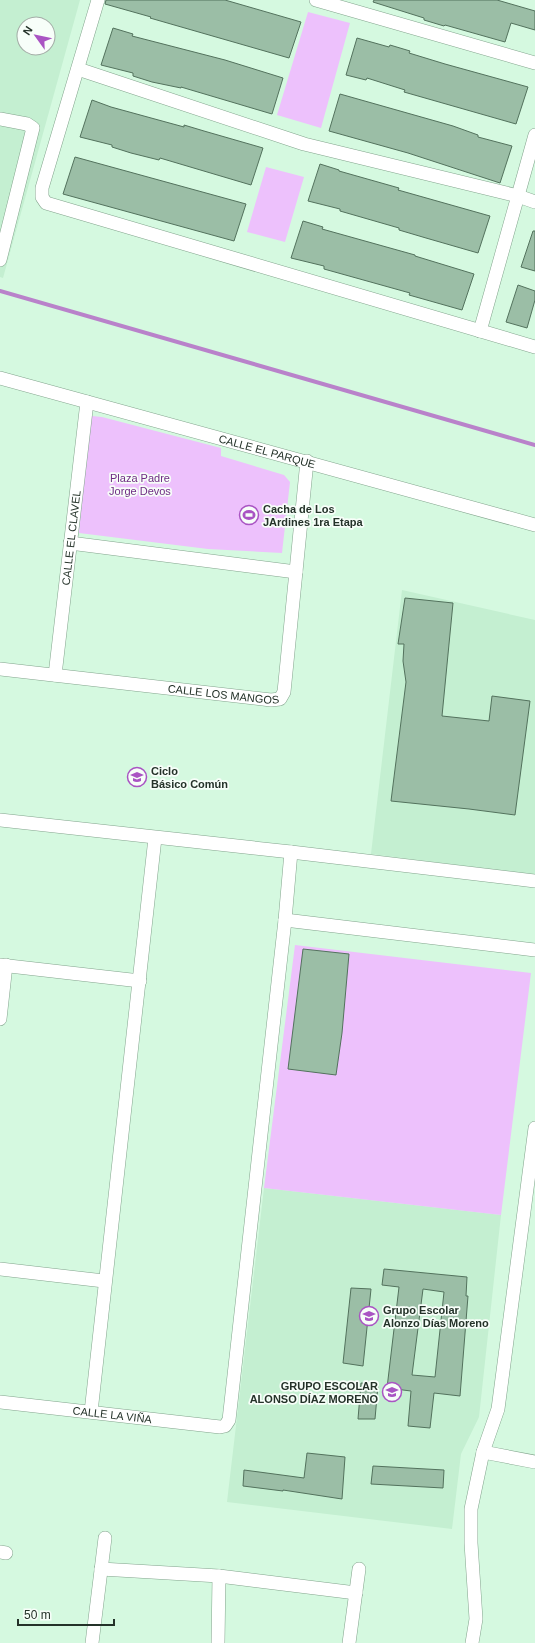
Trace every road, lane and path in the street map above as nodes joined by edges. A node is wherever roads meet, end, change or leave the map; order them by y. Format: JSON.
{"nodes":[{"id":1,"x":98,"y":0,"type":"edge"},
{"id":2,"x":316,"y":0,"type":"edge"},
{"id":3,"x":535,"y":63,"type":"edge"},
{"id":4,"x":78,"y":69,"type":"junction"},
{"id":5,"x":0,"y":119,"type":"edge"},
{"id":6,"x":535,"y":135,"type":"edge"},
{"id":7,"x":518,"y":196,"type":"junction"},
{"id":8,"x":535,"y":202,"type":"edge"},
{"id":9,"x":5,"y":217,"type":"edge"},
{"id":10,"x":0,"y":260,"type":"edge"},
{"id":11,"x":480,"y":331,"type":"junction"},
{"id":12,"x":535,"y":347,"type":"edge"},
{"id":13,"x":0,"y":378,"type":"edge"},
{"id":14,"x":87,"y":402,"type":"junction"},
{"id":15,"x":307,"y":461,"type":"junction"},
{"id":16,"x":535,"y":525,"type":"edge"},
{"id":17,"x":70,"y":543,"type":"junction"},
{"id":18,"x":296,"y":572,"type":"junction"},
{"id":19,"x":0,"y":669,"type":"edge"},
{"id":20,"x":55,"y":675,"type":"junction"},
{"id":21,"x":0,"y":820,"type":"edge"},
{"id":22,"x":155,"y":838,"type":"junction"},
{"id":23,"x":291,"y":852,"type":"junction"},
{"id":24,"x":535,"y":881,"type":"edge"},
{"id":25,"x":285,"y":920,"type":"junction"},
{"id":26,"x":535,"y":950,"type":"edge"},
{"id":27,"x":3,"y":965,"type":"edge"},
{"id":28,"x":140,"y":981,"type":"junction"},
{"id":29,"x":0,"y":1019,"type":"edge"},
{"id":30,"x":535,"y":1128,"type":"edge"},
{"id":31,"x":0,"y":1269,"type":"edge"},
{"id":32,"x":104,"y":1281,"type":"junction"},
{"id":33,"x":0,"y":1402,"type":"edge"},
{"id":34,"x":91,"y":1412,"type":"junction"},
{"id":35,"x":483,"y":1452,"type":"junction"},
{"id":36,"x":535,"y":1462,"type":"edge"},
{"id":37,"x":105,"y":1538,"type":"dead end"},
{"id":38,"x":101,"y":1569,"type":"junction"},
{"id":39,"x":359,"y":1569,"type":"dead end"},
{"id":40,"x":219,"y":1576,"type":"junction"},
{"id":41,"x":356,"y":1593,"type":"junction"},
{"id":42,"x":92,"y":1643,"type":"edge"},
{"id":43,"x":218,"y":1643,"type":"edge"},
{"id":44,"x":349,"y":1643,"type":"edge"},
{"id":45,"x":472,"y":1643,"type":"edge"}],
"edges":[{"from":1,"to":4,"type":"street"},
{"from":2,"to":3,"type":"street"},
{"from":4,"to":7,"type":"street"},
{"from":4,"to":11,"type":"street"},
{"from":5,"to":9,"type":"street"},
{"from":6,"to":7,"type":"street"},
{"from":7,"to":8,"type":"street"},
{"from":7,"to":11,"type":"street"},
{"from":9,"to":10,"type":"street"},
{"from":11,"to":12,"type":"street"},
{"from":13,"to":14,"type":"street","name":"CALLE EL PARQUE"},
{"from":14,"to":15,"type":"street","name":"CALLE EL PARQUE"},
{"from":14,"to":17,"type":"street","name":"CALLE EL CLAVEL"},
{"from":15,"to":16,"type":"street","name":"CALLE EL PARQUE"},
{"from":15,"to":18,"type":"street","name":"CALLE LOS MANGOS"},
{"from":17,"to":18,"type":"street"},
{"from":17,"to":20,"type":"street","name":"CALLE EL CLAVEL"},
{"from":18,"to":20,"type":"street","name":"CALLE LOS MANGOS"},
{"from":19,"to":20,"type":"street","name":"CALLE LOS MANGOS"},
{"from":21,"to":22,"type":"street"},
{"from":22,"to":23,"type":"street"},
{"from":22,"to":28,"type":"street"},
{"from":23,"to":24,"type":"street"},
{"from":23,"to":25,"type":"street"},
{"from":25,"to":26,"type":"street"},
{"from":25,"to":34,"type":"street","name":"CALLE LA VIÑA"},
{"from":27,"to":28,"type":"street"},
{"from":27,"to":29,"type":"street"},
{"from":28,"to":32,"type":"street"},
{"from":30,"to":35,"type":"street"},
{"from":31,"to":32,"type":"street"},
{"from":32,"to":34,"type":"street"},
{"from":33,"to":34,"type":"street","name":"CALLE LA VIÑA"},
{"from":35,"to":36,"type":"street"},
{"from":35,"to":45,"type":"street"},
{"from":37,"to":38,"type":"street"},
{"from":38,"to":40,"type":"street"},
{"from":38,"to":42,"type":"street"},
{"from":39,"to":41,"type":"street"},
{"from":40,"to":41,"type":"street"},
{"from":40,"to":43,"type":"street"},
{"from":41,"to":44,"type":"street"}]}
